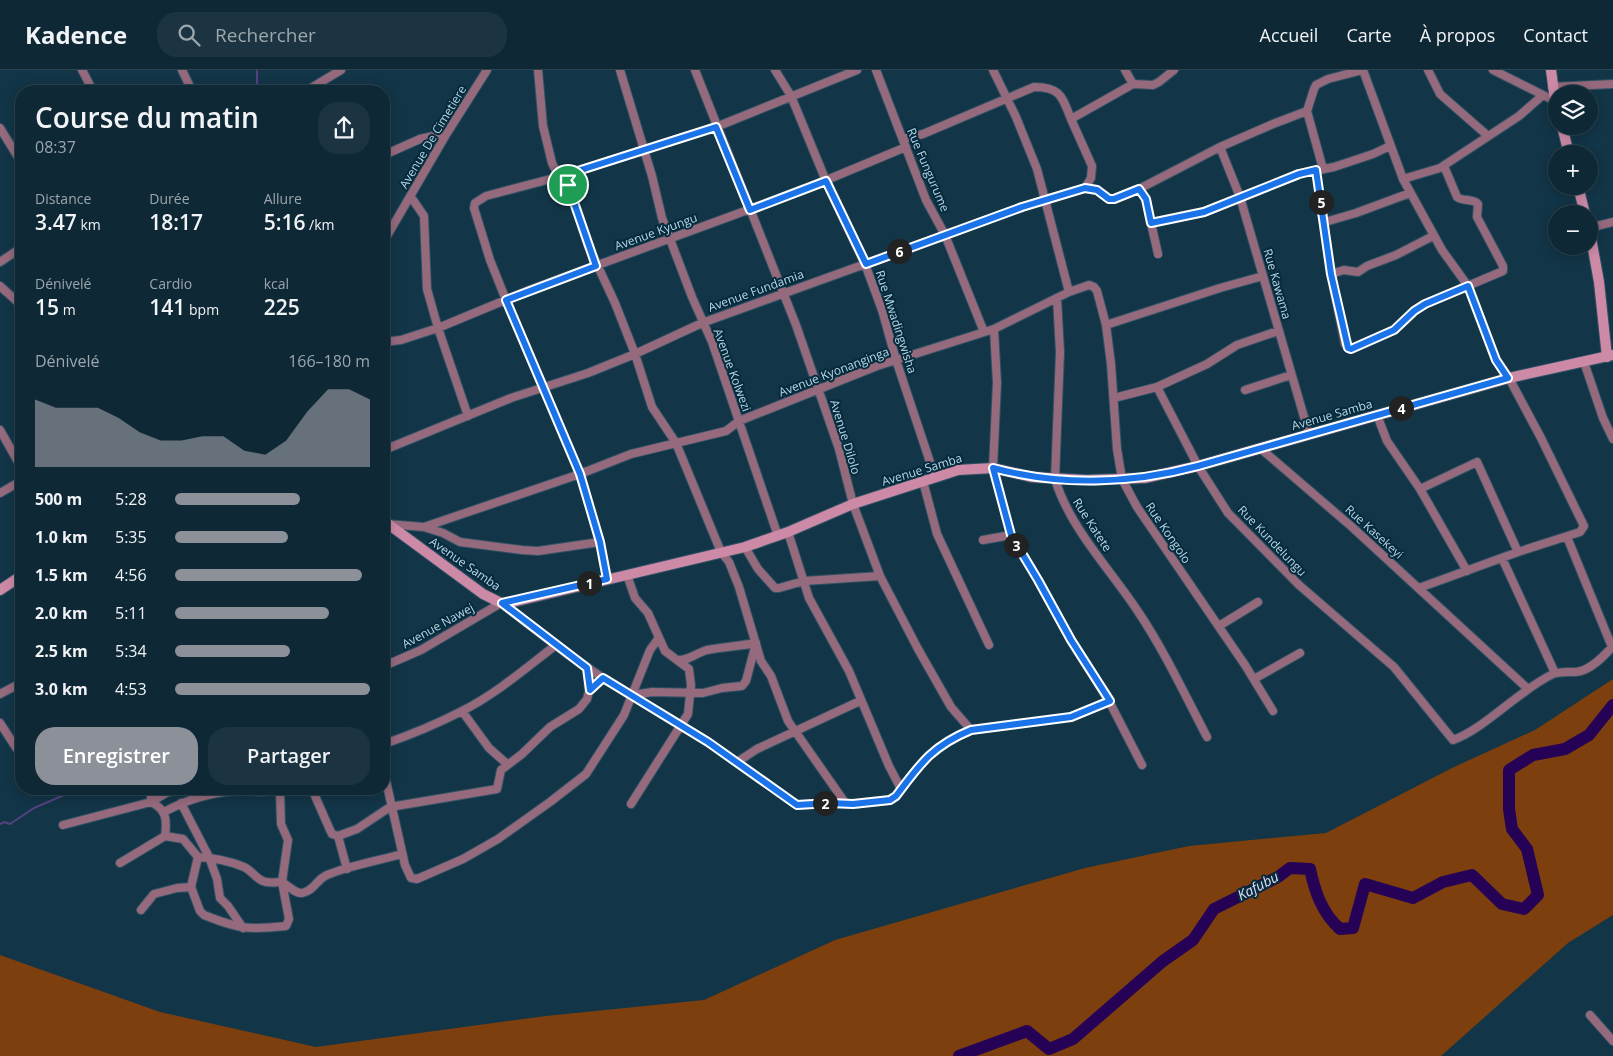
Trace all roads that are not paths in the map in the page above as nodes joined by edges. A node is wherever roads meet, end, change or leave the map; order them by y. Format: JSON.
{"nodes":[{"id":1,"x":82,"y":70,"type":"edge"},
{"id":2,"x":182,"y":70,"type":"edge"},
{"id":3,"x":341,"y":70,"type":"edge"},
{"id":4,"x":487,"y":70,"type":"edge"},
{"id":5,"x":540,"y":70,"type":"edge"},
{"id":6,"x":620,"y":70,"type":"edge"},
{"id":7,"x":695,"y":70,"type":"edge"},
{"id":8,"x":775,"y":70,"type":"edge"},
{"id":9,"x":857,"y":70,"type":"edge"},
{"id":10,"x":876,"y":70,"type":"edge"},
{"id":11,"x":993,"y":70,"type":"edge"},
{"id":12,"x":1125,"y":70,"type":"edge"},
{"id":13,"x":1174,"y":70,"type":"edge"},
{"id":14,"x":1363,"y":70,"type":"edge"},
{"id":15,"x":1428,"y":70,"type":"edge"},
{"id":16,"x":1493,"y":70,"type":"edge"},
{"id":17,"x":1551,"y":70,"type":"edge"},
{"id":18,"x":1133,"y":84,"type":"junction"},
{"id":19,"x":90,"y":85,"type":"edge"},
{"id":20,"x":189,"y":85,"type":"edge"},
{"id":21,"x":316,"y":85,"type":"edge"},
{"id":22,"x":1552,"y":85,"type":"edge"},
{"id":23,"x":1598,"y":85,"type":"edge"},
{"id":24,"x":1613,"y":85,"type":"edge"},
{"id":25,"x":1543,"y":95,"type":"junction"},
{"id":26,"x":791,"y":96,"type":"junction"},
{"id":27,"x":1006,"y":99,"type":"junction"},
{"id":28,"x":1548,"y":99,"type":"edge"},
{"id":29,"x":1307,"y":111,"type":"junction"},
{"id":30,"x":1071,"y":119,"type":"junction"},
{"id":31,"x":716,"y":127,"type":"junction"},
{"id":32,"x":0,"y":128,"type":"edge"},
{"id":33,"x":447,"y":134,"type":"junction"},
{"id":34,"x":1488,"y":136,"type":"junction"},
{"id":35,"x":903,"y":139,"type":"junction"},
{"id":36,"x":1222,"y":146,"type":"junction"},
{"id":37,"x":1390,"y":146,"type":"junction"},
{"id":38,"x":906,"y":147,"type":"junction"},
{"id":39,"x":643,"y":149,"type":"junction"},
{"id":40,"x":15,"y":152,"type":"edge"},
{"id":41,"x":390,"y":152,"type":"edge"},
{"id":42,"x":1444,"y":166,"type":"junction"},
{"id":43,"x":1320,"y":170,"type":"junction"},
{"id":44,"x":562,"y":176,"type":"junction"},
{"id":45,"x":1403,"y":179,"type":"junction"},
{"id":46,"x":826,"y":181,"type":"junction"},
{"id":47,"x":1085,"y":188,"type":"junction"},
{"id":48,"x":1139,"y":189,"type":"junction"},
{"id":49,"x":1410,"y":193,"type":"junction"},
{"id":50,"x":410,"y":197,"type":"junction"},
{"id":51,"x":1240,"y":198,"type":"junction"},
{"id":52,"x":1045,"y":200,"type":"junction"},
{"id":53,"x":750,"y":210,"type":"junction"},
{"id":54,"x":1324,"y":222,"type":"junction"},
{"id":55,"x":1613,"y":222,"type":"edge"},
{"id":56,"x":1151,"y":223,"type":"junction"},
{"id":57,"x":1598,"y":225,"type":"edge"},
{"id":58,"x":390,"y":231,"type":"edge"},
{"id":59,"x":945,"y":234,"type":"junction"},
{"id":60,"x":1434,"y":236,"type":"junction"},
{"id":61,"x":670,"y":238,"type":"junction"},
{"id":62,"x":15,"y":252,"type":"edge"},
{"id":63,"x":1158,"y":254,"type":"dead end"},
{"id":64,"x":1595,"y":255,"type":"edge"},
{"id":65,"x":0,"y":262,"type":"edge"},
{"id":66,"x":866,"y":264,"type":"junction"},
{"id":67,"x":596,"y":266,"type":"junction"},
{"id":68,"x":1331,"y":274,"type":"junction"},
{"id":69,"x":1263,"y":276,"type":"junction"},
{"id":70,"x":0,"y":286,"type":"edge"},
{"id":71,"x":1468,"y":286,"type":"junction"},
{"id":72,"x":1094,"y":287,"type":"joint"},
{"id":73,"x":1069,"y":292,"type":"junction"},
{"id":74,"x":782,"y":293,"type":"junction"},
{"id":75,"x":1057,"y":298,"type":"junction"},
{"id":76,"x":15,"y":300,"type":"edge"},
{"id":77,"x":506,"y":300,"type":"junction"},
{"id":78,"x":702,"y":323,"type":"junction"},
{"id":79,"x":1106,"y":326,"type":"junction"},
{"id":80,"x":438,"y":328,"type":"junction"},
{"id":81,"x":994,"y":329,"type":"junction"},
{"id":82,"x":1278,"y":331,"type":"junction"},
{"id":83,"x":984,"y":332,"type":"junction"},
{"id":84,"x":390,"y":341,"type":"edge"},
{"id":85,"x":635,"y":354,"type":"junction"},
{"id":86,"x":1610,"y":356,"type":"edge"},
{"id":87,"x":896,"y":360,"type":"junction"},
{"id":88,"x":1584,"y":362,"type":"junction"},
{"id":89,"x":1291,"y":376,"type":"junction"},
{"id":90,"x":1508,"y":378,"type":"junction"},
{"id":91,"x":1157,"y":387,"type":"junction"},
{"id":92,"x":545,"y":388,"type":"junction"},
{"id":93,"x":819,"y":390,"type":"junction"},
{"id":94,"x":1245,"y":390,"type":"dead end"},
{"id":95,"x":1114,"y":398,"type":"junction"},
{"id":96,"x":1377,"y":415,"type":"junction"},
{"id":97,"x":468,"y":416,"type":"junction"},
{"id":98,"x":739,"y":421,"type":"junction"},
{"id":99,"x":0,"y":430,"type":"edge"},
{"id":100,"x":1310,"y":434,"type":"junction"},
{"id":101,"x":1613,"y":439,"type":"edge"},
{"id":102,"x":676,"y":443,"type":"junction"},
{"id":103,"x":390,"y":448,"type":"edge"},
{"id":104,"x":1260,"y":448,"type":"junction"},
{"id":105,"x":15,"y":456,"type":"edge"},
{"id":106,"x":1198,"y":466,"type":"junction"},
{"id":107,"x":993,"y":468,"type":"junction"},
{"id":108,"x":580,"y":474,"type":"junction"},
{"id":109,"x":935,"y":477,"type":"junction"},
{"id":110,"x":1055,"y":479,"type":"junction"},
{"id":111,"x":1122,"y":479,"type":"junction"},
{"id":112,"x":923,"y":481,"type":"junction"},
{"id":113,"x":15,"y":484,"type":"edge"},
{"id":114,"x":1420,"y":489,"type":"junction"},
{"id":115,"x":0,"y":493,"type":"edge"},
{"id":116,"x":853,"y":504,"type":"junction"},
{"id":117,"x":390,"y":523,"type":"edge"},
{"id":118,"x":390,"y":525,"type":"edge"},
{"id":119,"x":424,"y":527,"type":"junction"},
{"id":120,"x":783,"y":534,"type":"junction"},
{"id":121,"x":1011,"y":535,"type":"junction"},
{"id":122,"x":1567,"y":537,"type":"junction"},
{"id":123,"x":983,"y":540,"type":"dead end"},
{"id":124,"x":600,"y":542,"type":"junction"},
{"id":125,"x":745,"y":547,"type":"junction"},
{"id":126,"x":721,"y":552,"type":"junction"},
{"id":127,"x":1518,"y":552,"type":"junction"},
{"id":128,"x":1502,"y":558,"type":"junction"},
{"id":129,"x":1467,"y":571,"type":"junction"},
{"id":130,"x":627,"y":575,"type":"junction"},
{"id":131,"x":880,"y":576,"type":"junction"},
{"id":132,"x":607,"y":579,"type":"junction"},
{"id":133,"x":15,"y":580,"type":"edge"},
{"id":134,"x":804,"y":581,"type":"junction"},
{"id":135,"x":1419,"y":588,"type":"junction"},
{"id":136,"x":0,"y":590,"type":"edge"},
{"id":137,"x":1258,"y":602,"type":"dead end"},
{"id":138,"x":502,"y":603,"type":"junction"},
{"id":139,"x":1219,"y":626,"type":"junction"},
{"id":140,"x":658,"y":639,"type":"junction"},
{"id":141,"x":756,"y":642,"type":"junction"},
{"id":142,"x":556,"y":645,"type":"junction"},
{"id":143,"x":989,"y":645,"type":"dead end"},
{"id":144,"x":1612,"y":646,"type":"edge"},
{"id":145,"x":1300,"y":653,"type":"dead end"},
{"id":146,"x":677,"y":660,"type":"junction"},
{"id":147,"x":390,"y":663,"type":"edge"},
{"id":148,"x":587,"y":668,"type":"junction"},
{"id":149,"x":1555,"y":673,"type":"junction"},
{"id":150,"x":603,"y":678,"type":"junction"},
{"id":151,"x":1254,"y":679,"type":"junction"},
{"id":152,"x":15,"y":687,"type":"edge"},
{"id":153,"x":590,"y":690,"type":"junction"},
{"id":154,"x":1528,"y":690,"type":"junction"},
{"id":155,"x":691,"y":693,"type":"junction"},
{"id":156,"x":0,"y":694,"type":"edge"},
{"id":157,"x":633,"y":695,"type":"junction"},
{"id":158,"x":860,"y":701,"type":"junction"},
{"id":159,"x":1110,"y":701,"type":"junction"},
{"id":160,"x":462,"y":711,"type":"junction"},
{"id":161,"x":1273,"y":711,"type":"dead end"},
{"id":162,"x":0,"y":723,"type":"edge"},
{"id":163,"x":681,"y":726,"type":"junction"},
{"id":164,"x":971,"y":730,"type":"junction"},
{"id":165,"x":2,"y":732,"type":"edge"},
{"id":166,"x":796,"y":732,"type":"junction"},
{"id":167,"x":1207,"y":737,"type":"dead end"},
{"id":168,"x":390,"y":742,"type":"edge"},
{"id":169,"x":13,"y":743,"type":"joint"},
{"id":170,"x":15,"y":746,"type":"edge"},
{"id":171,"x":736,"y":762,"type":"junction"},
{"id":172,"x":507,"y":764,"type":"junction"},
{"id":173,"x":1142,"y":765,"type":"dead end"},
{"id":174,"x":901,"y":789,"type":"junction"},
{"id":175,"x":151,"y":795,"type":"edge"},
{"id":176,"x":163,"y":795,"type":"edge"},
{"id":177,"x":200,"y":795,"type":"edge"},
{"id":178,"x":280,"y":795,"type":"edge"},
{"id":179,"x":315,"y":795,"type":"edge"},
{"id":180,"x":388,"y":795,"type":"edge"},
{"id":181,"x":151,"y":802,"type":"junction"},
{"id":182,"x":181,"y":803,"type":"junction"},
{"id":183,"x":631,"y":804,"type":"dead end"},
{"id":184,"x":846,"y":804,"type":"junction"},
{"id":185,"x":390,"y":807,"type":"junction"},
{"id":186,"x":164,"y":812,"type":"junction"},
{"id":187,"x":63,"y":824,"type":"dead end"},
{"id":188,"x":165,"y":836,"type":"junction"},
{"id":189,"x":338,"y":836,"type":"junction"},
{"id":190,"x":402,"y":854,"type":"junction"},
{"id":191,"x":198,"y":857,"type":"junction"},
{"id":192,"x":210,"y":857,"type":"junction"},
{"id":193,"x":120,"y":863,"type":"dead end"},
{"id":194,"x":347,"y":869,"type":"junction"},
{"id":195,"x":282,"y":882,"type":"junction"},
{"id":196,"x":191,"y":887,"type":"junction"},
{"id":197,"x":141,"y":910,"type":"dead end"},
{"id":198,"x":243,"y":928,"type":"junction"},
{"id":199,"x":1590,"y":1014,"type":"dead end"},
{"id":200,"x":1613,"y":1041,"type":"edge"}],
"edges":[{"from":1,"to":19,"type":"street"},
{"from":2,"to":20,"type":"street"},
{"from":3,"to":21,"type":"street"},
{"from":4,"to":33,"type":"street","name":"Avenue De Cimetiere"},
{"from":5,"to":44,"type":"street"},
{"from":6,"to":39,"type":"street","name":"Avenue Kolwezi"},
{"from":7,"to":31,"type":"street","name":"Avenue Dilolo"},
{"from":8,"to":26,"type":"street","name":"Rue Mwadingwisha"},
{"from":9,"to":26,"type":"street"},
{"from":10,"to":35,"type":"street","name":"Rue Fungurume"},
{"from":11,"to":27,"type":"street"},
{"from":12,"to":18,"type":"street"},
{"from":13,"to":18,"type":"street"},
{"from":14,"to":29,"type":"street"},
{"from":14,"to":37,"type":"street"},
{"from":15,"to":34,"type":"street"},
{"from":16,"to":25,"type":"street"},
{"from":17,"to":22,"type":"street"},
{"from":18,"to":30,"type":"street"},
{"from":23,"to":24,"type":"street"},
{"from":25,"to":28,"type":"street"},
{"from":25,"to":34,"type":"street"},
{"from":26,"to":31,"type":"street"},
{"from":26,"to":46,"type":"street","name":"Rue Mwadingwisha"},
{"from":27,"to":30,"type":"street"},
{"from":27,"to":35,"type":"street"},
{"from":27,"to":52,"type":"street"},
{"from":29,"to":36,"type":"street"},
{"from":29,"to":43,"type":"street"},
{"from":30,"to":47,"type":"street"},
{"from":31,"to":39,"type":"street"},
{"from":31,"to":53,"type":"street","name":"Avenue Dilolo"},
{"from":32,"to":40,"type":"street"},
{"from":33,"to":41,"type":"street"},
{"from":33,"to":50,"type":"street","name":"Avenue De Cimetiere"},
{"from":34,"to":42,"type":"street"},
{"from":35,"to":38,"type":"street","name":"Rue Fungurume"},
{"from":36,"to":48,"type":"street"},
{"from":36,"to":51,"type":"street","name":"Rue Kawama"},
{"from":37,"to":43,"type":"street"},
{"from":37,"to":45,"type":"street"},
{"from":38,"to":46,"type":"street","name":"Avenue Kyungu"},
{"from":38,"to":59,"type":"street","name":"Rue Fungurume"},
{"from":39,"to":44,"type":"street"},
{"from":39,"to":61,"type":"street","name":"Avenue Kolwezi"},
{"from":42,"to":45,"type":"street"},
{"from":42,"to":71,"type":"street"},
{"from":43,"to":51,"type":"street"},
{"from":43,"to":54,"type":"street"},
{"from":44,"to":67,"type":"street"},
{"from":44,"to":77,"type":"street"},
{"from":45,"to":49,"type":"street"},
{"from":46,"to":53,"type":"street","name":"Avenue Kyungu"},
{"from":46,"to":66,"type":"street","name":"Rue Mwadingwisha"},
{"from":47,"to":48,"type":"street"},
{"from":47,"to":52,"type":"street","name":"Avenue Fundamia"},
{"from":48,"to":56,"type":"street"},
{"from":49,"to":54,"type":"street"},
{"from":49,"to":60,"type":"street"},
{"from":50,"to":58,"type":"street","name":"Avenue De Cimetiere"},
{"from":50,"to":80,"type":"street"},
{"from":51,"to":56,"type":"street"},
{"from":51,"to":69,"type":"street","name":"Rue Kawama"},
{"from":52,"to":59,"type":"street","name":"Avenue Fundamia"},
{"from":52,"to":73,"type":"street"},
{"from":53,"to":61,"type":"street","name":"Avenue Kyungu"},
{"from":53,"to":74,"type":"street","name":"Avenue Dilolo"},
{"from":54,"to":68,"type":"street"},
{"from":55,"to":57,"type":"street"},
{"from":56,"to":63,"type":"street"},
{"from":59,"to":66,"type":"street","name":"Avenue Fundamia"},
{"from":59,"to":83,"type":"street","name":"Rue Fungurume"},
{"from":60,"to":68,"type":"street"},
{"from":60,"to":71,"type":"street"},
{"from":61,"to":67,"type":"street","name":"Avenue Kyungu"},
{"from":61,"to":78,"type":"street","name":"Avenue Kolwezi"},
{"from":62,"to":65,"type":"street"},
{"from":64,"to":86,"type":"street"},
{"from":66,"to":74,"type":"street","name":"Avenue Fundamia"},
{"from":66,"to":87,"type":"street","name":"Rue Mwadingwisha"},
{"from":67,"to":77,"type":"street","name":"Avenue Kyungu"},
{"from":67,"to":85,"type":"street"},
{"from":68,"to":71,"type":"street"},
{"from":69,"to":79,"type":"street"},
{"from":69,"to":82,"type":"street","name":"Rue Kawama"},
{"from":70,"to":76,"type":"street"},
{"from":71,"to":90,"type":"street"},
{"from":72,"to":73,"type":"street","name":"Avenue Kyonanginga"},
{"from":72,"to":79,"type":"street","name":"Rue Kongolo"},
{"from":73,"to":75,"type":"street","name":"Avenue Kyonanginga"},
{"from":74,"to":78,"type":"street","name":"Avenue Fundamia"},
{"from":74,"to":93,"type":"street","name":"Avenue Dilolo"},
{"from":75,"to":81,"type":"street","name":"Avenue Kyonanginga"},
{"from":75,"to":110,"type":"street","name":"Rue Katete"},
{"from":77,"to":80,"type":"street","name":"Avenue Kyungu"},
{"from":77,"to":92,"type":"street"},
{"from":78,"to":85,"type":"street","name":"Avenue Fundamia"},
{"from":78,"to":98,"type":"street","name":"Avenue Kolwezi"},
{"from":79,"to":95,"type":"street","name":"Rue Kongolo"},
{"from":80,"to":84,"type":"street","name":"Avenue Kyungu"},
{"from":80,"to":97,"type":"street"},
{"from":81,"to":83,"type":"street","name":"Avenue Kyonanginga"},
{"from":81,"to":107,"type":"street"},
{"from":82,"to":89,"type":"street","name":"Rue Kawama"},
{"from":82,"to":91,"type":"street"},
{"from":83,"to":87,"type":"street","name":"Avenue Kyonanginga"},
{"from":85,"to":92,"type":"street","name":"Avenue Fundamia"},
{"from":85,"to":102,"type":"street"},
{"from":86,"to":88,"type":"street","name":"Avenue Samba"},
{"from":87,"to":93,"type":"street","name":"Avenue Kyonanginga"},
{"from":87,"to":109,"type":"street","name":"Rue Mwadingwisha"},
{"from":88,"to":90,"type":"street","name":"Avenue Samba"},
{"from":88,"to":101,"type":"street"},
{"from":89,"to":94,"type":"street"},
{"from":89,"to":100,"type":"street","name":"Rue Kawama"},
{"from":90,"to":96,"type":"street","name":"Avenue Samba"},
{"from":90,"to":122,"type":"street"},
{"from":91,"to":95,"type":"street"},
{"from":91,"to":106,"type":"street","name":"Rue Kundelungu"},
{"from":92,"to":97,"type":"street","name":"Avenue Fundamia"},
{"from":92,"to":108,"type":"street"},
{"from":93,"to":98,"type":"street","name":"Avenue Kyonanginga"},
{"from":93,"to":116,"type":"street","name":"Avenue Dilolo"},
{"from":95,"to":111,"type":"street","name":"Rue Kongolo"},
{"from":96,"to":100,"type":"street","name":"Avenue Samba"},
{"from":96,"to":114,"type":"street"},
{"from":97,"to":103,"type":"street","name":"Avenue Fundamia"},
{"from":98,"to":102,"type":"street","name":"Avenue Kyonanginga"},
{"from":98,"to":120,"type":"street","name":"Avenue Kolwezi"},
{"from":99,"to":105,"type":"street"},
{"from":100,"to":104,"type":"street","name":"Avenue Samba"},
{"from":102,"to":108,"type":"street","name":"Avenue Kyonanginga"},
{"from":102,"to":126,"type":"street"},
{"from":104,"to":106,"type":"street","name":"Avenue Samba"},
{"from":104,"to":135,"type":"street","name":"Rue Kasekeyi"},
{"from":106,"to":111,"type":"street","name":"Avenue Samba"},
{"from":106,"to":154,"type":"street","name":"Rue Kundelungu"},
{"from":107,"to":109,"type":"street","name":"Avenue Samba"},
{"from":107,"to":110,"type":"street","name":"Avenue Samba"},
{"from":107,"to":121,"type":"street"},
{"from":108,"to":119,"type":"street","name":"Avenue Kyonanginga"},
{"from":108,"to":124,"type":"street"},
{"from":109,"to":112,"type":"street","name":"Avenue Samba"},
{"from":110,"to":111,"type":"street","name":"Avenue Samba"},
{"from":110,"to":167,"type":"street","name":"Rue Katete"},
{"from":111,"to":139,"type":"street","name":"Rue Kongolo"},
{"from":112,"to":116,"type":"street","name":"Avenue Samba"},
{"from":112,"to":143,"type":"street"},
{"from":113,"to":115,"type":"street"},
{"from":114,"to":127,"type":"street"},
{"from":114,"to":129,"type":"street"},
{"from":116,"to":120,"type":"street","name":"Avenue Samba"},
{"from":116,"to":131,"type":"street","name":"Avenue Dilolo"},
{"from":117,"to":119,"type":"street"},
{"from":118,"to":138,"type":"street","name":"Avenue Samba"},
{"from":119,"to":124,"type":"street"},
{"from":120,"to":125,"type":"street","name":"Avenue Samba"},
{"from":120,"to":134,"type":"street","name":"Avenue Kolwezi"},
{"from":121,"to":123,"type":"street"},
{"from":121,"to":159,"type":"street"},
{"from":122,"to":127,"type":"street"},
{"from":122,"to":144,"type":"street"},
{"from":124,"to":132,"type":"street"},
{"from":125,"to":126,"type":"street","name":"Avenue Samba"},
{"from":125,"to":134,"type":"street"},
{"from":126,"to":130,"type":"street","name":"Avenue Samba"},
{"from":126,"to":141,"type":"street"},
{"from":127,"to":128,"type":"street"},
{"from":128,"to":129,"type":"street"},
{"from":128,"to":149,"type":"street"},
{"from":129,"to":135,"type":"street"},
{"from":130,"to":132,"type":"street","name":"Avenue Samba"},
{"from":130,"to":140,"type":"street"},
{"from":131,"to":134,"type":"street"},
{"from":131,"to":164,"type":"street","name":"Avenue Dilolo"},
{"from":132,"to":138,"type":"street","name":"Avenue Samba"},
{"from":133,"to":136,"type":"street"},
{"from":134,"to":158,"type":"street","name":"Avenue Kolwezi"},
{"from":135,"to":154,"type":"street","name":"Rue Kasekeyi"},
{"from":137,"to":139,"type":"street"},
{"from":138,"to":142,"type":"street"},
{"from":138,"to":147,"type":"street","name":"Avenue Nawej"},
{"from":139,"to":151,"type":"street","name":"Rue Kongolo"},
{"from":140,"to":146,"type":"street"},
{"from":140,"to":157,"type":"street"},
{"from":141,"to":146,"type":"street"},
{"from":141,"to":155,"type":"street"},
{"from":141,"to":166,"type":"street"},
{"from":142,"to":148,"type":"street"},
{"from":142,"to":160,"type":"street"},
{"from":144,"to":149,"type":"street"},
{"from":145,"to":151,"type":"street"},
{"from":146,"to":155,"type":"street"},
{"from":148,"to":150,"type":"street"},
{"from":148,"to":153,"type":"street"},
{"from":149,"to":154,"type":"street"},
{"from":150,"to":153,"type":"street"},
{"from":150,"to":157,"type":"street"},
{"from":151,"to":161,"type":"street","name":"Rue Kongolo"},
{"from":152,"to":156,"type":"street"},
{"from":153,"to":172,"type":"street"},
{"from":155,"to":157,"type":"street"},
{"from":155,"to":163,"type":"street"},
{"from":157,"to":163,"type":"street"},
{"from":157,"to":190,"type":"street"},
{"from":158,"to":166,"type":"street"},
{"from":158,"to":174,"type":"street","name":"Avenue Kolwezi"},
{"from":159,"to":164,"type":"street"},
{"from":159,"to":173,"type":"street"},
{"from":160,"to":168,"type":"street"},
{"from":160,"to":172,"type":"street"},
{"from":162,"to":165,"type":"street"},
{"from":163,"to":171,"type":"street"},
{"from":163,"to":183,"type":"street"},
{"from":164,"to":174,"type":"street"},
{"from":165,"to":169,"type":"street"},
{"from":166,"to":171,"type":"street"},
{"from":166,"to":184,"type":"street"},
{"from":169,"to":170,"type":"street"},
{"from":171,"to":184,"type":"street"},
{"from":172,"to":185,"type":"street"},
{"from":174,"to":184,"type":"street"},
{"from":175,"to":181,"type":"street"},
{"from":176,"to":181,"type":"street"},
{"from":177,"to":182,"type":"street"},
{"from":178,"to":195,"type":"street"},
{"from":179,"to":189,"type":"street"},
{"from":180,"to":185,"type":"street"},
{"from":181,"to":186,"type":"street"},
{"from":181,"to":187,"type":"street"},
{"from":182,"to":186,"type":"street"},
{"from":182,"to":192,"type":"street"},
{"from":185,"to":189,"type":"street"},
{"from":185,"to":190,"type":"street"},
{"from":186,"to":188,"type":"street"},
{"from":188,"to":191,"type":"street"},
{"from":188,"to":193,"type":"street"},
{"from":189,"to":194,"type":"street"},
{"from":190,"to":194,"type":"street"},
{"from":191,"to":192,"type":"street"},
{"from":191,"to":196,"type":"street"},
{"from":192,"to":195,"type":"street"},
{"from":192,"to":198,"type":"street"},
{"from":194,"to":195,"type":"street"},
{"from":195,"to":198,"type":"street"},
{"from":196,"to":197,"type":"street"},
{"from":196,"to":198,"type":"street"},
{"from":199,"to":200,"type":"street"}]}
